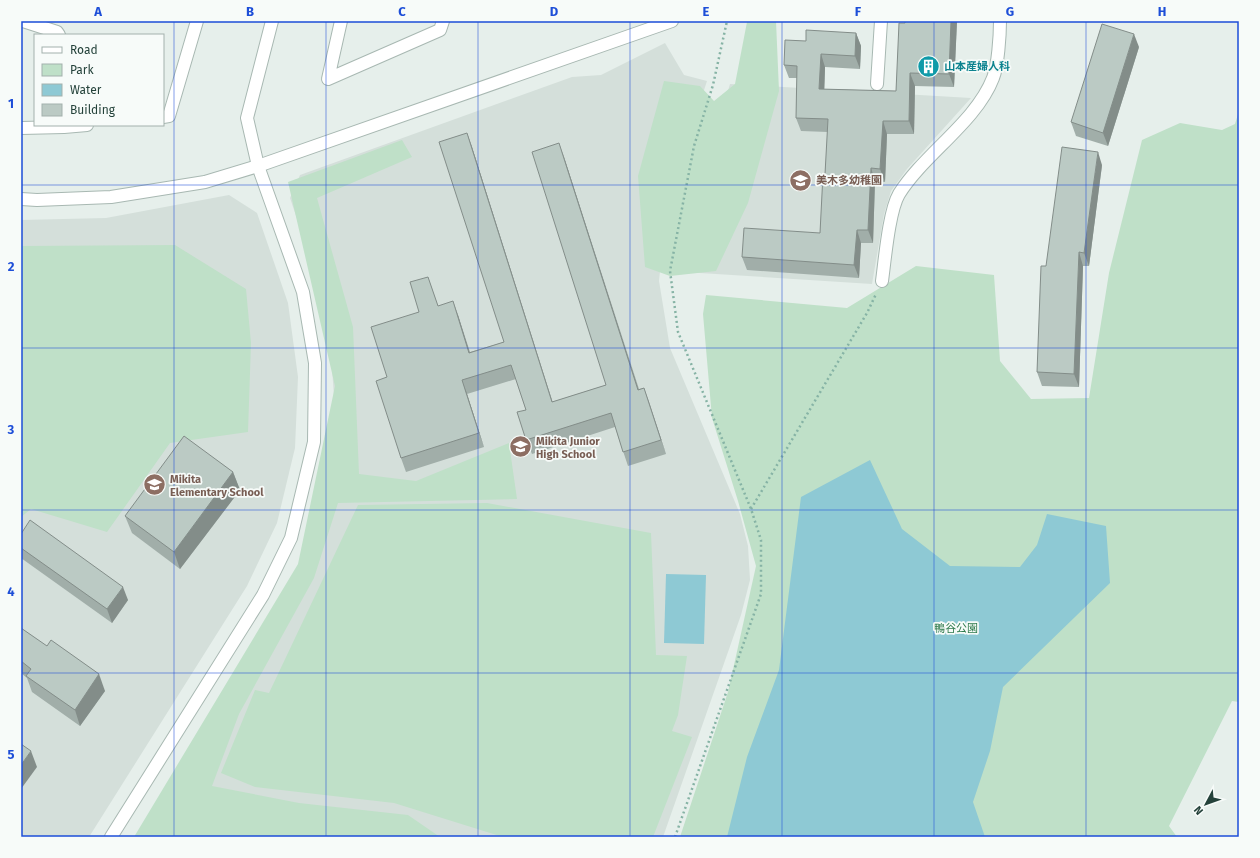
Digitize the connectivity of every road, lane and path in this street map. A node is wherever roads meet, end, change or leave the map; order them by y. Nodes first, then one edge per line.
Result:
1 (23, 21) edge
2 (197, 21) edge
3 (272, 21) edge
4 (341, 21) edge
5 (443, 21) edge
6 (672, 21) edge
7 (727, 21) edge
8 (881, 21) edge
9 (1000, 21) edge
10 (58, 34) edge
11 (878, 84) dead end
12 (164, 117) edge
13 (64, 126) edge
14 (21, 128) edge
15 (258, 166) junction
16 (21, 199) edge
17 (882, 280) joint
18 (751, 509) junction
19 (111, 837) edge
20 (676, 837) edge

1 - 10 street
2 - 12 street
3 - 15 street
4 - 5 street
6 - 15 street
7 - 18 path
8 - 11 street
9 - 17 street
13 - 14 street
15 - 16 street
15 - 19 street
17 - 18 path
18 - 20 path

